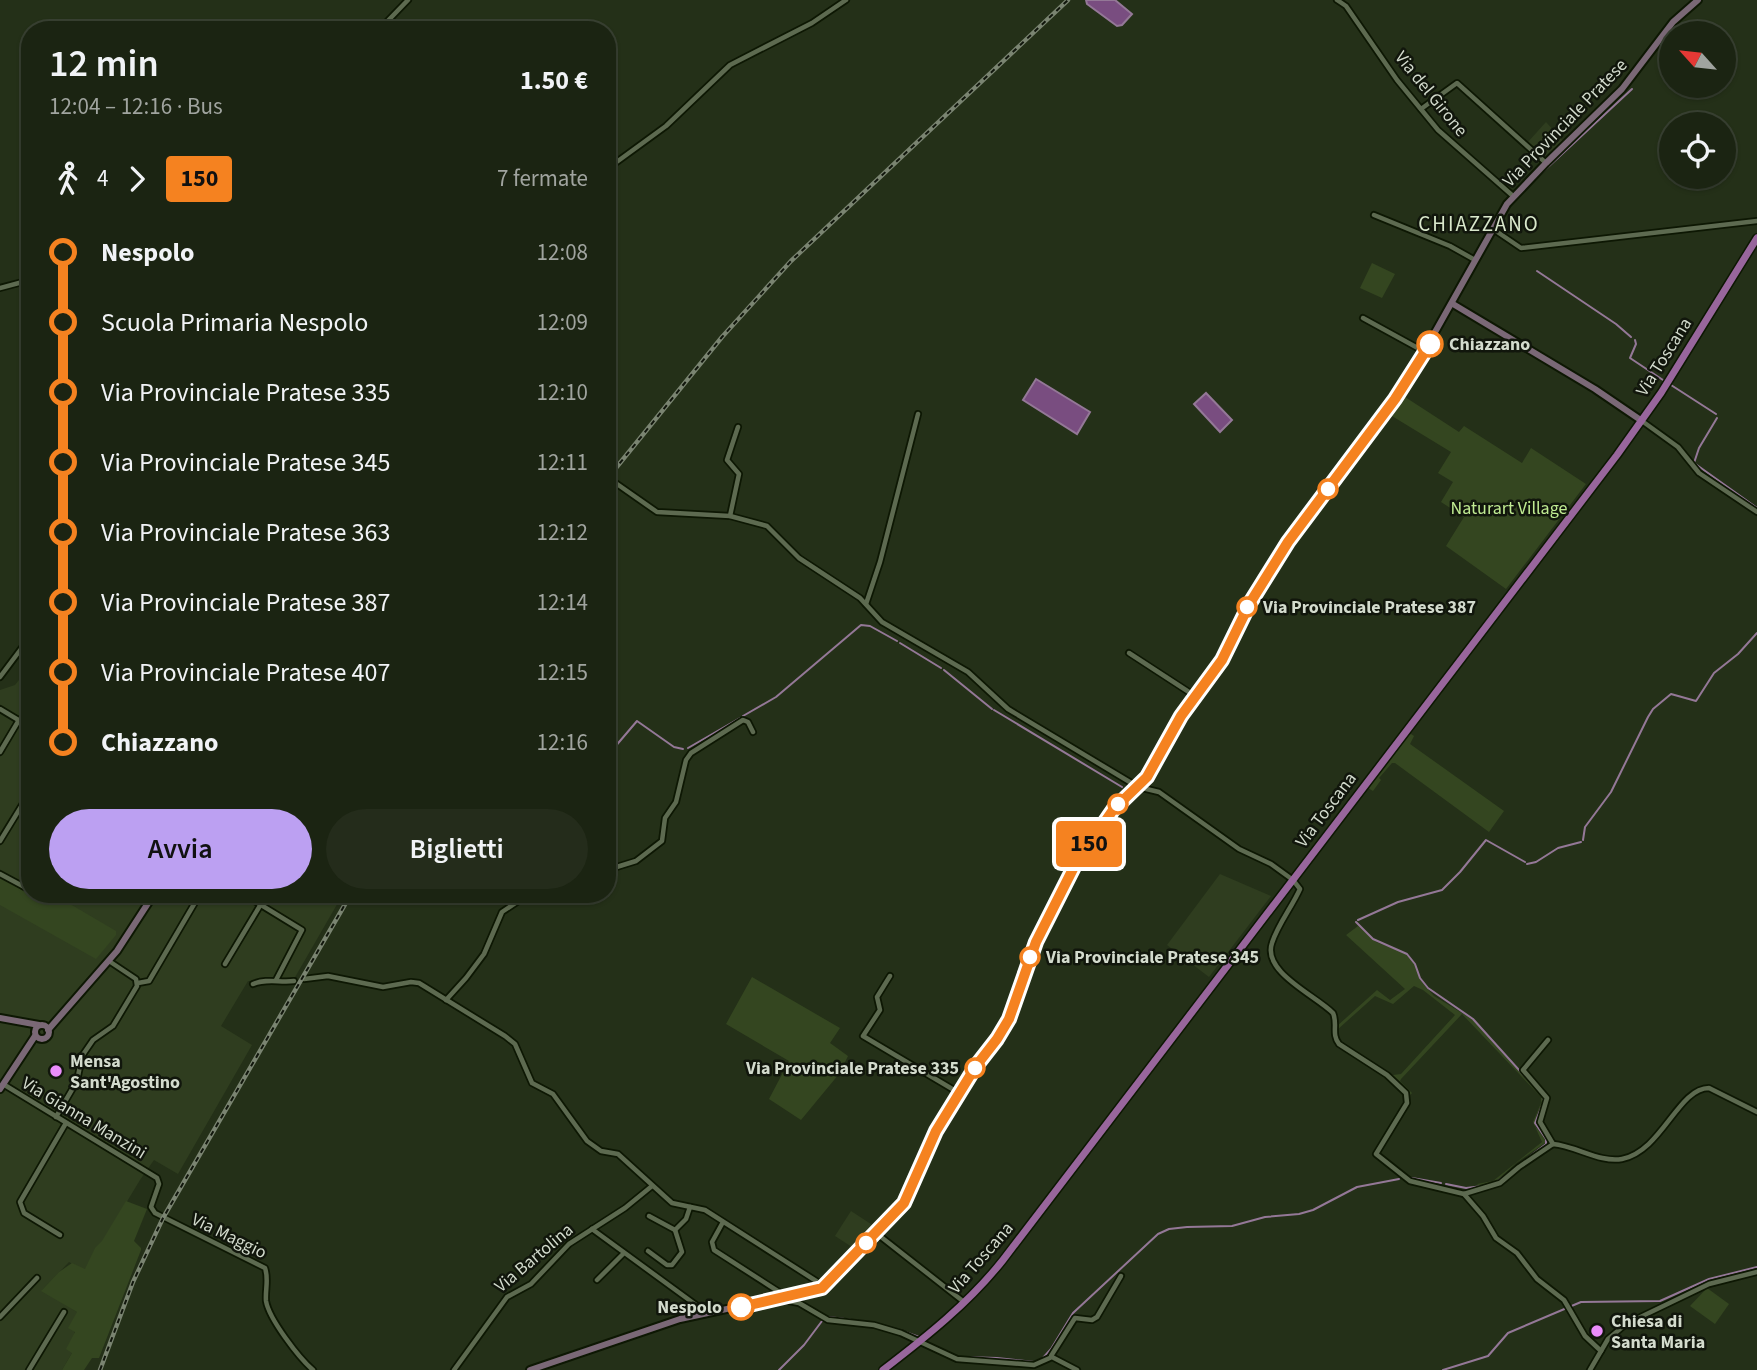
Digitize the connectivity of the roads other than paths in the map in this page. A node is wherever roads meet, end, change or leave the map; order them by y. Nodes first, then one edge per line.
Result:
1 (408, 0) edge
2 (846, 0) edge
3 (1337, 0) edge
4 (1698, 0) edge
5 (388, 21) edge
6 (1421, 110) junction
7 (616, 162) edge
8 (1546, 163) junction
9 (1513, 196) junction
10 (1374, 215) dead end
11 (1757, 221) edge
12 (1493, 229) junction
13 (1757, 238) edge
14 (1475, 260) junction
15 (21, 282) edge
16 (0, 288) edge
17 (1453, 304) junction
18 (1363, 318) dead end
19 (1426, 352) junction
20 (918, 414) dead end
21 (1642, 421) junction
22 (738, 426) dead end
23 (616, 483) edge
24 (1757, 512) edge
25 (730, 516) junction
26 (866, 604) junction
27 (21, 649) edge
28 (1129, 653) dead end
29 (0, 677) edge
30 (1195, 696) junction
31 (0, 709) edge
32 (19, 720) joint
33 (753, 732) dead end
34 (0, 752) edge
35 (1138, 787) junction
36 (21, 807) edge
37 (0, 841) edge
38 (616, 867) edge
39 (0, 874) edge
40 (1293, 880) junction
41 (21, 885) edge
42 (148, 903) edge
43 (195, 903) edge
44 (257, 903) edge
45 (516, 903) edge
46 (260, 905) junction
47 (109, 961) junction
48 (225, 964) dead end
49 (890, 976) dead end
50 (304, 979) dead end
51 (276, 980) junction
52 (294, 981) dead end
53 (138, 983) junction
54 (253, 984) dead end
55 (446, 1000) junction
56 (0, 1018) edge
57 (25, 1024) junction
58 (43, 1027) junction
59 (37, 1036) junction
60 (1548, 1040) dead end
61 (2, 1087) edge
62 (959, 1093) junction
63 (1757, 1112) edge
64 (56, 1117) junction
65 (66, 1124) junction
66 (1553, 1144) junction
67 (151, 1174) joint
68 (652, 1186) junction
69 (1464, 1194) junction
70 (690, 1207) junction
71 (649, 1216) dead end
72 (723, 1222) junction
73 (592, 1229) junction
74 (675, 1230) junction
75 (876, 1233) junction
76 (60, 1235) dead end
77 (648, 1251) dead end
78 (624, 1253) junction
79 (1757, 1272) edge
80 (1121, 1276) dead end
81 (37, 1278) dead end
82 (597, 1280) dead end
83 (825, 1287) junction
84 (954, 1294) junction
85 (787, 1297) junction
86 (779, 1299) junction
87 (965, 1302) junction
88 (64, 1312) dead end
89 (708, 1313) junction
90 (954, 1313) junction
91 (0, 1317) edge
92 (920, 1342) junction
93 (1601, 1351) junction
94 (1050, 1357) junction
95 (29, 1370) edge
96 (313, 1370) edge
97 (454, 1370) edge
98 (530, 1370) edge
99 (883, 1370) edge
100 (1077, 1370) edge
101 (1590, 1370) edge

1 - 5 street
2 - 7 street
3 - 6 street, Via del Girone
4 - 8 street, Via Provinciale Pratese
6 - 8 street
6 - 9 street, Via del Girone
8 - 9 street, Via Provinciale Pratese
9 - 12 street, Via Provinciale Pratese
10 - 14 street
11 - 12 street
12 - 14 street, Via Provinciale Pratese
13 - 21 main road, Via Toscana
14 - 17 street, Via Provinciale Pratese
15 - 16 street
17 - 19 street, Via Provinciale Pratese
17 - 21 street
18 - 19 street
19 - 30 street, Via Provinciale Pratese
20 - 26 street
21 - 24 street
21 - 40 main road, Via Toscana
22 - 25 street
23 - 25 street
25 - 26 street
26 - 35 street
27 - 29 street
28 - 30 street
30 - 35 street, Via Provinciale Pratese
31 - 32 street
32 - 34 street
33 - 38 street
35 - 40 street
35 - 62 street, Via Provinciale Pratese
36 - 37 street
39 - 41 street
40 - 69 street
40 - 87 main road, Via Toscana
42 - 47 street
43 - 53 street
44 - 46 street
45 - 55 street
46 - 48 street
46 - 51 street
47 - 53 street
47 - 58 street
49 - 62 street
50 - 55 street
51 - 52 street
51 - 54 street
53 - 64 street
55 - 68 street
56 - 57 street
57 - 58 street
57 - 59 street
58 - 59 street
58 - 59 street
59 - 61 street
60 - 66 street
61 - 64 street, Via Gianna Manzini
62 - 75 street, Via Provinciale Pratese
63 - 66 street
64 - 65 street, Via Gianna Manzini
65 - 67 street, Via Gianna Manzini
65 - 76 street
66 - 69 street
67 - 96 street, Via Maggio
68 - 70 street
68 - 73 street, Via Bartolina
69 - 93 street
70 - 72 street
70 - 74 street
71 - 74 street
72 - 83 street
72 - 85 street
73 - 78 street
73 - 97 street, Via Bartolina
74 - 77 street
75 - 83 street, Via Provinciale Pratese
75 - 84 street
78 - 82 street
78 - 89 street
79 - 93 street
80 - 94 street
81 - 91 street
83 - 85 street
84 - 87 street
84 - 90 street
85 - 86 street
86 - 89 street
86 - 92 street
87 - 90 main road, Via Toscana
88 - 95 street
89 - 98 street
90 - 92 main road, Via Toscana
92 - 94 street
92 - 99 main road, Via Toscana
93 - 101 street
94 - 100 street

